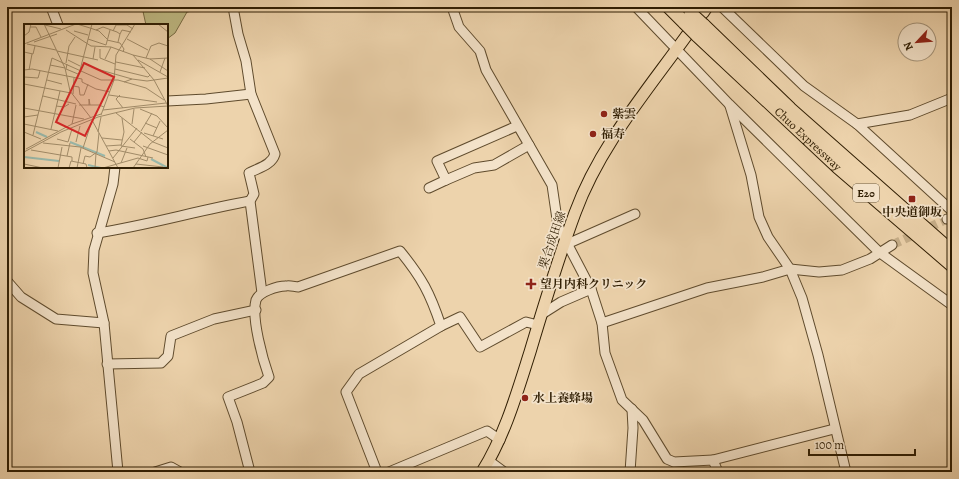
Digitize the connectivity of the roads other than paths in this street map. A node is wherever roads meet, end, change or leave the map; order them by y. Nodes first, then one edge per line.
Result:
1 (51, 7) edge
2 (233, 7) edge
3 (452, 7) edge
4 (636, 7) edge
5 (669, 7) edge
6 (722, 7) edge
7 (695, 20) edge
8 (58, 24) edge
9 (677, 48) junction
10 (251, 94) junction
11 (952, 98) edge
12 (168, 101) edge
13 (729, 104) junction
14 (857, 124) junction
15 (517, 126) junction
16 (529, 146) junction
17 (115, 168) edge
18 (446, 180) junction
19 (429, 188) dead end
20 (250, 201) junction
21 (952, 211) edge
22 (635, 214) dead end
23 (97, 233) junction
24 (566, 242) junction
25 (892, 245) tunnel mouth
26 (879, 252) junction
27 (952, 252) edge
28 (952, 265) edge
29 (790, 269) junction
30 (7, 281) edge
31 (591, 289) junction
32 (262, 293) junction
33 (952, 305) edge
34 (256, 310) junction
35 (542, 314) junction
36 (104, 323) junction
37 (602, 324) junction
38 (538, 325) junction
39 (441, 326) junction
40 (107, 364) junction
41 (632, 409) junction
42 (834, 429) junction
43 (500, 440) junction
44 (713, 460) junction
45 (489, 462) junction
46 (118, 472) edge
47 (155, 472) edge
48 (180, 472) edge
49 (250, 472) edge
50 (377, 472) edge
51 (389, 472) edge
52 (482, 472) edge
53 (504, 472) edge
54 (630, 472) edge
55 (718, 472) edge
56 (846, 472) edge

1 - 8 street
2 - 10 street
3 - 15 street
4 - 9 street
5 - 7 highway, Chuo Expressway / E20
6 - 14 street
7 - 9 main road, 栗合成田線
7 - 27 highway, Chuo Expressway / E20
7 - 28 highway, Chuo Expressway / E20
9 - 13 street
9 - 24 main road, 栗合成田線
10 - 12 street
10 - 20 street
11 - 14 street
13 - 26 street
13 - 29 street
14 - 21 street
15 - 16 street
15 - 18 street
16 - 18 street
16 - 24 street
17 - 23 street
18 - 19 street
20 - 23 street
20 - 32 street
22 - 24 street
23 - 36 street
24 - 31 street
24 - 35 main road, 栗合成田線
25 - 26 street
26 - 29 street
26 - 33 street
29 - 37 street
29 - 42 street
30 - 36 street
31 - 35 street
31 - 37 street
32 - 34 street
32 - 39 street
34 - 40 street
34 - 49 street
35 - 38 main road, 栗合成田線
36 - 40 street
37 - 41 street
38 - 39 street
38 - 43 main road, 栗合成田線
39 - 50 street
40 - 46 street
41 - 44 street
41 - 54 street
42 - 44 street
42 - 56 street
43 - 45 main road, 栗合成田線
43 - 51 street
44 - 55 street
45 - 52 main road, 栗合成田線
45 - 53 street
47 - 48 street

